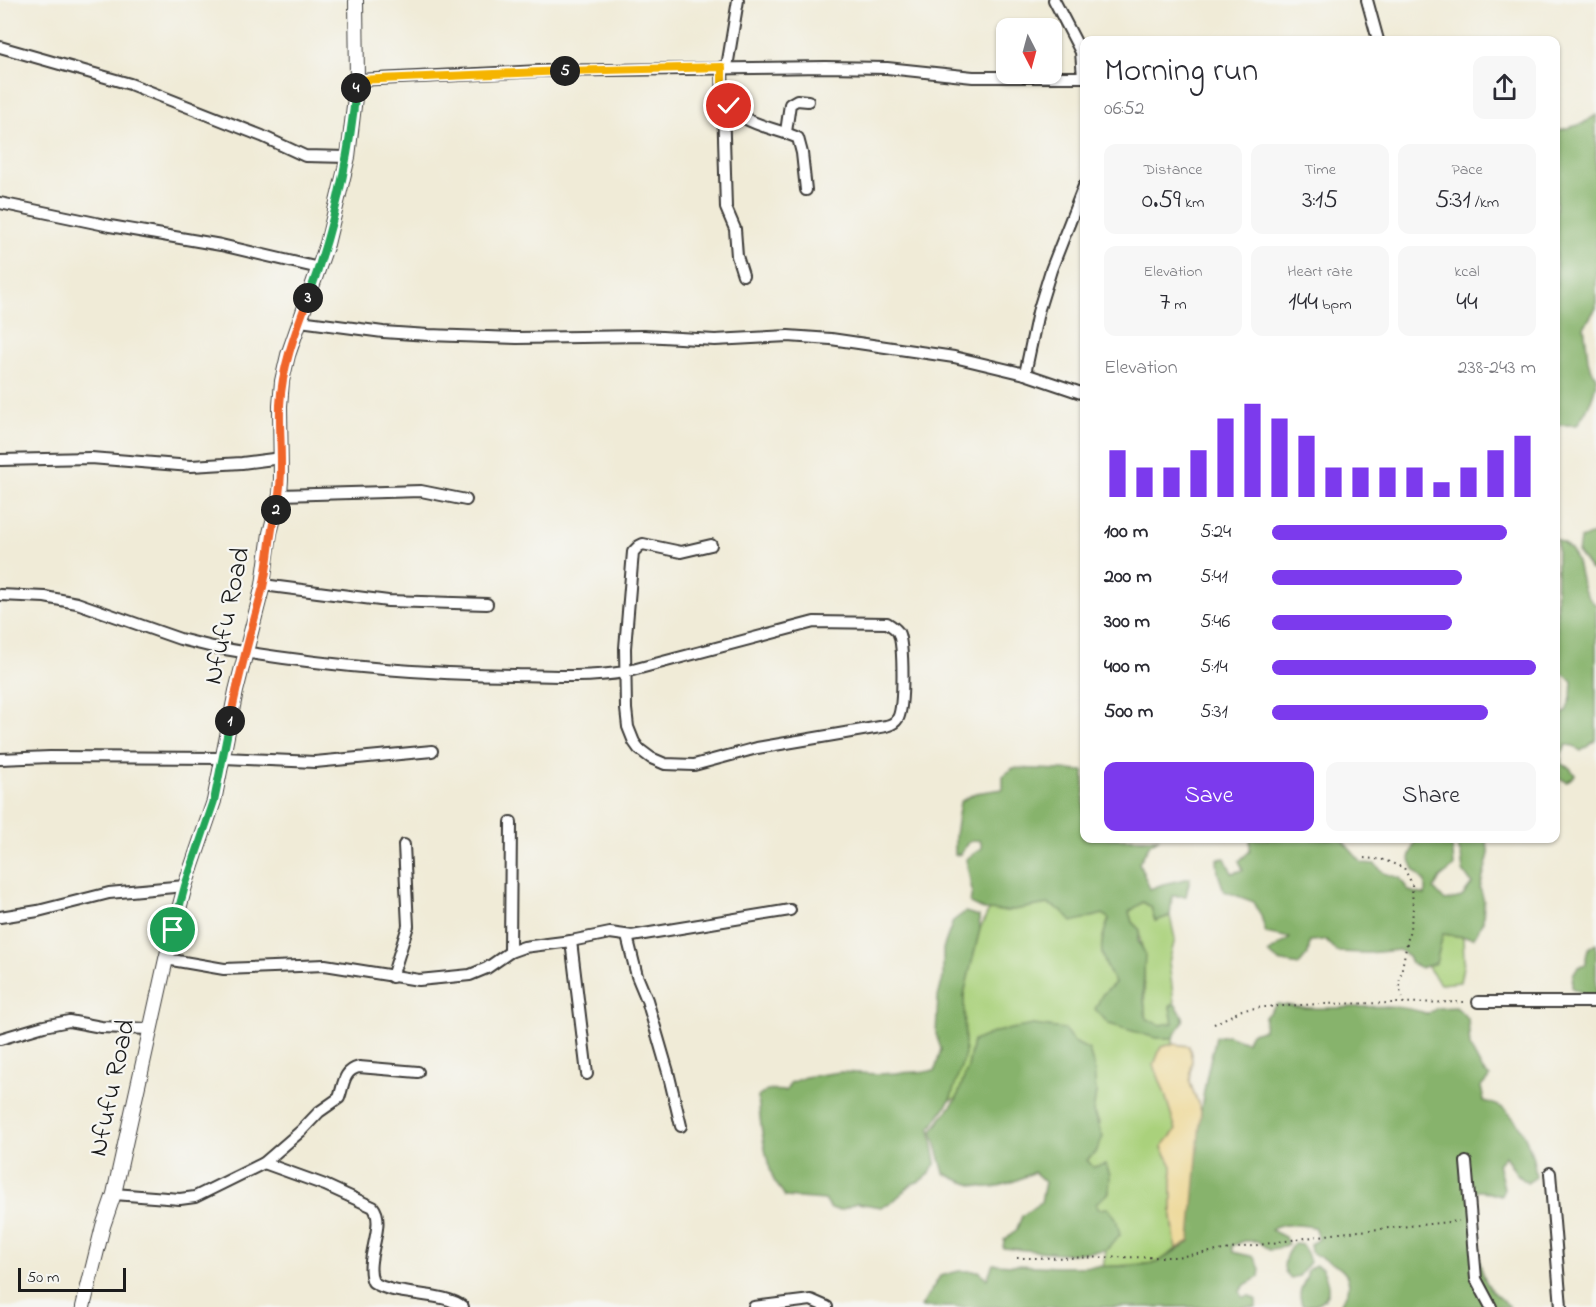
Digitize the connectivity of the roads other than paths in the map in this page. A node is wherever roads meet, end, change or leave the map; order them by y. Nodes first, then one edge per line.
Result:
1 (356, 0) edge
2 (738, 0) edge
3 (1054, 0) edge
4 (1367, 0) edge
5 (1377, 36) edge
6 (0, 47) edge
7 (1080, 50) edge
8 (724, 67) junction
9 (1080, 77) edge
10 (357, 80) junction
11 (722, 82) junction
12 (808, 101) dead end
13 (786, 132) junction
14 (348, 157) junction
15 (806, 190) dead end
16 (1080, 196) edge
17 (0, 203) edge
18 (319, 268) junction
19 (743, 275) dead end
20 (300, 321) junction
21 (1025, 374) junction
22 (1080, 393) edge
23 (282, 458) junction
24 (0, 460) edge
25 (280, 495) junction
26 (466, 500) dead end
27 (711, 545) dead end
28 (263, 585) junction
29 (0, 595) edge
30 (487, 604) dead end
31 (245, 653) junction
32 (625, 672) junction
33 (432, 751) dead end
34 (224, 758) junction
35 (0, 759) edge
36 (511, 822) dead end
37 (405, 845) dead end
38 (185, 886) junction
39 (790, 910) dead end
40 (0, 917) edge
41 (627, 936) junction
42 (571, 941) junction
43 (510, 952) junction
44 (165, 959) junction
45 (392, 977) junction
46 (1478, 1002) road end
47 (1596, 1002) edge
48 (149, 1029) junction
49 (0, 1039) edge
50 (417, 1072) dead end
51 (587, 1074) dead end
52 (681, 1126) dead end
53 (1467, 1162) dead end
54 (264, 1163) junction
55 (1550, 1173) dead end
56 (114, 1194) junction
57 (83, 1307) edge
58 (463, 1307) edge
59 (754, 1307) edge
60 (827, 1307) edge
61 (1491, 1307) edge
62 (1561, 1307) edge

1 - 10 street, Nfufu Road
2 - 8 street
3 - 7 street
4 - 5 street
6 - 14 street
8 - 9 street
8 - 10 street
8 - 11 street
10 - 14 street, Nfufu Road
11 - 13 street
11 - 19 street
12 - 13 street
13 - 15 street
14 - 18 street, Nfufu Road
16 - 21 street
17 - 18 street
18 - 20 street, Nfufu Road
20 - 21 street
20 - 23 street, Nfufu Road
21 - 22 street
23 - 24 street
23 - 25 street, Nfufu Road
25 - 26 street
25 - 28 street, Nfufu Road
27 - 32 street
28 - 30 street
28 - 31 street, Nfufu Road
29 - 31 street
31 - 32 street
31 - 34 street, Nfufu Road
32 - 32 street
33 - 34 street
34 - 35 street
34 - 38 street, Nfufu Road
36 - 43 street
37 - 45 street
38 - 40 street
38 - 44 street, Nfufu Road
39 - 41 street
41 - 42 street
41 - 52 street
42 - 43 street
42 - 51 street
43 - 45 street
44 - 45 street
44 - 48 street, Nfufu Road
46 - 47 street
48 - 49 street
48 - 56 street, Nfufu Road
50 - 54 street
53 - 61 street
54 - 56 street
54 - 58 street
55 - 62 street
56 - 57 street, Nfufu Road
59 - 60 street

